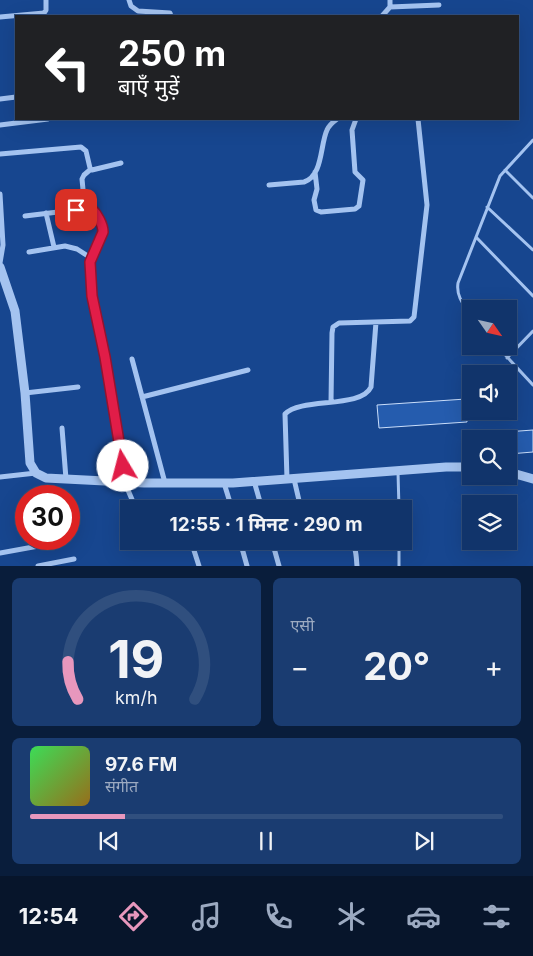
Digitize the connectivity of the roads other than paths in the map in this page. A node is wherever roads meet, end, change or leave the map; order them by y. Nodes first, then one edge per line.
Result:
1 (46, 0) edge
2 (129, 0) edge
3 (390, 0) edge
4 (439, 5) dead end
5 (390, 7) junction
6 (44, 14) junction
7 (29, 15) edge
8 (47, 15) edge
9 (171, 15) edge
10 (382, 15) edge
11 (15, 16) edge
12 (0, 17) edge
13 (15, 97) edge
14 (0, 99) edge
15 (40, 120) edge
16 (337, 120) edge
17 (356, 120) edge
18 (418, 120) edge
19 (0, 125) edge
20 (533, 140) edge
21 (0, 154) edge
22 (121, 162) dead end
23 (91, 169) junction
24 (505, 170) junction
25 (314, 172) junction
26 (270, 185) dead end
27 (0, 194) edge
28 (533, 198) edge
29 (487, 207) junction
30 (91, 208) junction
31 (46, 214) junction
32 (25, 216) dead end
33 (476, 237) junction
34 (54, 247) junction
35 (533, 250) edge
36 (29, 252) dead end
37 (91, 258) junction
38 (0, 263) edge
39 (0, 268) edge
40 (533, 296) edge
41 (462, 302) edge
42 (376, 322) junction
43 (533, 331) edge
44 (504, 355) edge
45 (507, 358) junction
46 (132, 359) dead end
47 (248, 370) dead end
48 (533, 385) edge
49 (78, 387) dead end
50 (25, 393) junction
51 (142, 397) junction
52 (331, 402) junction
53 (62, 428) dead end
54 (462, 467) edge
55 (398, 472) junction
56 (36, 473) junction
57 (517, 474) edge
58 (0, 477) edge
59 (66, 479) junction
60 (290, 479) junction
61 (533, 479) edge
62 (254, 481) junction
63 (125, 483) junction
64 (165, 483) junction
65 (224, 483) junction
66 (132, 500) edge
67 (229, 500) edge
68 (259, 500) edge
69 (298, 500) edge
70 (399, 500) edge
71 (16, 550) edge
72 (194, 550) edge
73 (243, 550) edge
74 (275, 550) edge
75 (354, 550) edge
76 (399, 550) edge
77 (0, 553) edge
78 (74, 559) dead end
79 (38, 566) edge
80 (199, 566) edge
81 (247, 566) edge
82 (279, 566) edge
83 (357, 566) edge
84 (400, 566) edge

1 - 6 street
2 - 9 street
3 - 5 street
4 - 5 street
5 - 10 street
6 - 7 street
6 - 8 street
11 - 12 street
13 - 14 street
15 - 19 street
16 - 25 street
17 - 25 street
18 - 42 street
20 - 24 lane
21 - 23 street
22 - 23 street
23 - 30 street
24 - 28 lane
24 - 29 lane
25 - 26 street
27 - 38 street
29 - 33 lane
29 - 35 lane
30 - 31 street
30 - 37 street
31 - 32 street
31 - 34 street
33 - 40 lane
33 - 41 lane
34 - 36 street
34 - 37 street
37 - 63 street
39 - 50 street
42 - 52 street
42 - 52 street
43 - 45 lane
44 - 45 lane
45 - 48 lane
46 - 51 street
47 - 51 street
49 - 50 street
50 - 56 street
51 - 64 street
52 - 60 street
53 - 59 street
54 - 55 street
55 - 60 street
55 - 70 lane
56 - 58 street
56 - 59 street
57 - 61 street
59 - 63 street
60 - 62 street
60 - 69 street
62 - 65 street
62 - 68 street
63 - 64 street
63 - 66 street
64 - 65 street
65 - 67 street
71 - 77 street
72 - 80 street
73 - 81 street
74 - 82 street
75 - 83 street
76 - 84 lane
78 - 79 street

